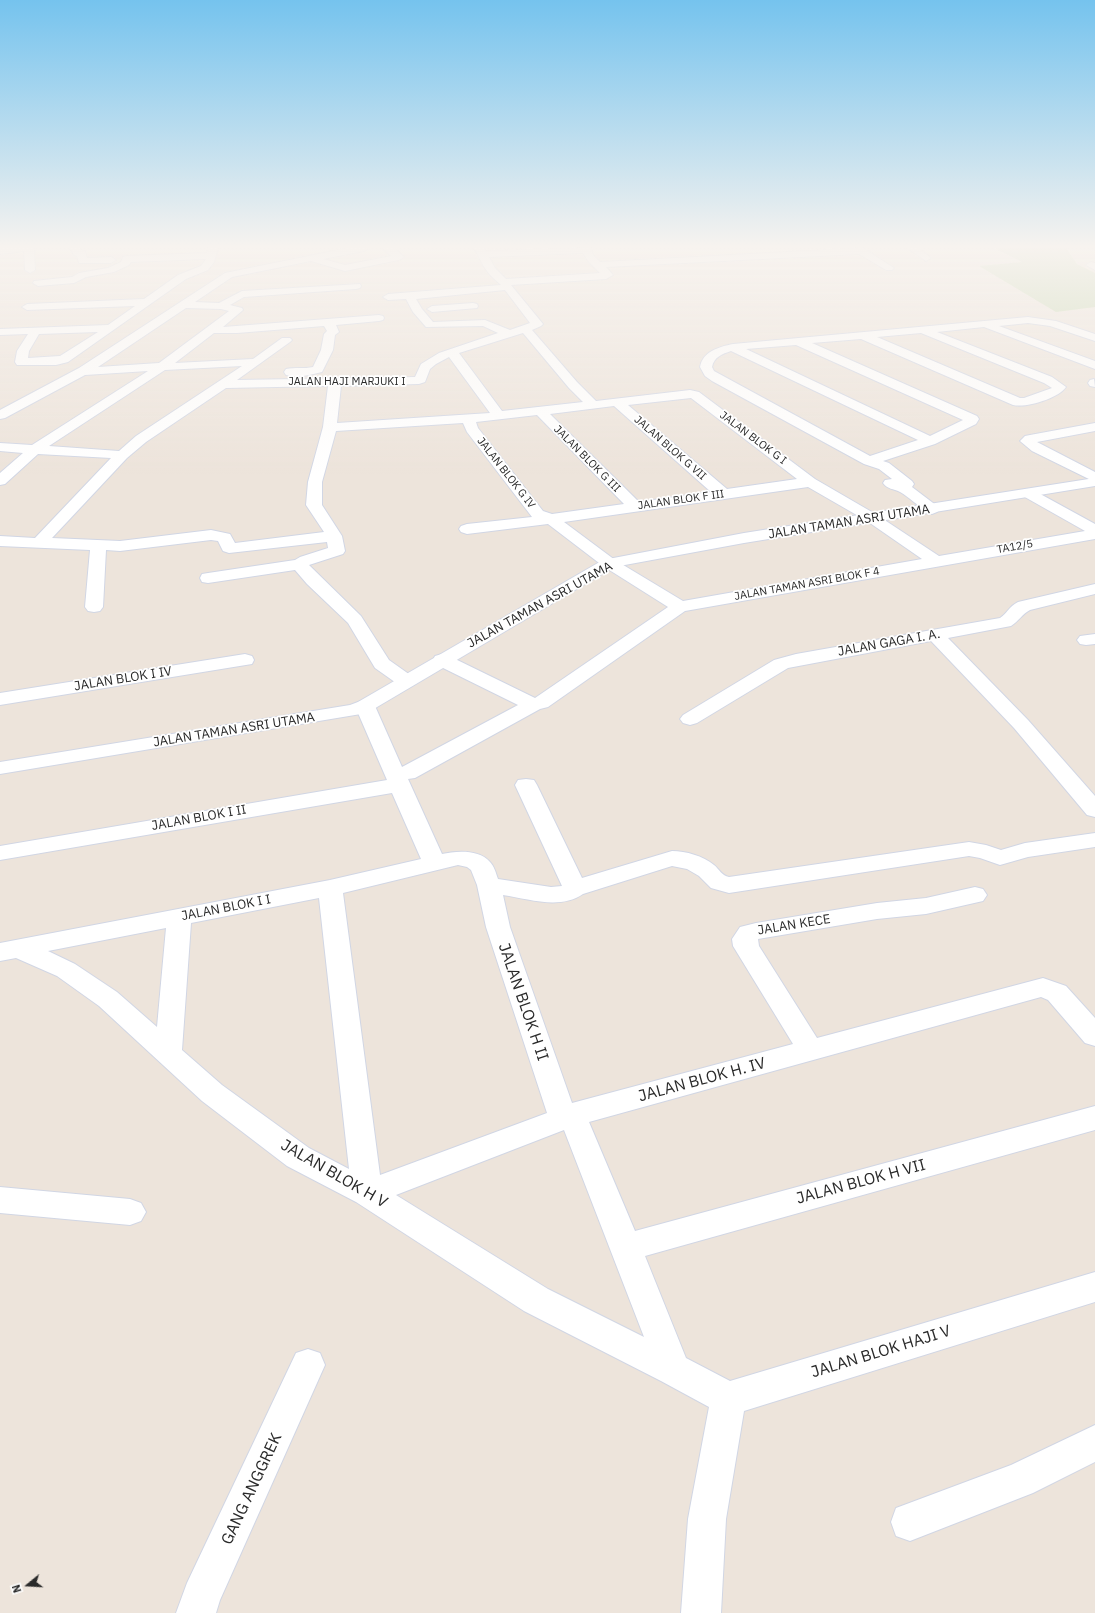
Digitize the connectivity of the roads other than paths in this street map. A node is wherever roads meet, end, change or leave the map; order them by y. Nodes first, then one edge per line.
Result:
1 (118, 323) edge
2 (156, 323) edge
3 (221, 323) edge
4 (313, 323) edge
5 (327, 323) edge
6 (429, 323) edge
7 (477, 323) edge
8 (486, 323) edge
9 (536, 323) edge
10 (980, 323) edge
11 (983, 323) edge
12 (1051, 323) edge
13 (109, 328) junction
14 (525, 329) junction
15 (921, 329) junction
16 (36, 330) junction
17 (212, 330) junction
18 (0, 332) edge
19 (509, 334) junction
20 (861, 335) junction
21 (1095, 338) edge
22 (286, 340) dead end
23 (799, 341) junction
24 (733, 347) junction
25 (454, 355) dead end
26 (256, 362) junction
27 (1095, 365) edge
28 (162, 368) junction
29 (83, 371) junction
30 (241, 372) junction
31 (335, 382) junction
32 (224, 384) junction
33 (617, 402) junction
34 (593, 405) junction
35 (539, 410) junction
36 (0, 415) edge
37 (498, 415) junction
38 (468, 419) junction
39 (1095, 426) edge
40 (330, 427) junction
41 (930, 441) junction
42 (0, 447) edge
43 (34, 450) junction
44 (122, 455) junction
45 (869, 461) junction
46 (1095, 478) edge
47 (0, 481) edge
48 (810, 482) junction
49 (1095, 482) edge
50 (1028, 493) junction
51 (723, 494) junction
52 (635, 507) junction
53 (932, 509) junction
54 (878, 517) junction
55 (551, 519) junction
56 (467, 529) dead end
57 (1095, 530) edge
58 (1095, 534) edge
59 (334, 536) junction
60 (0, 541) edge
61 (39, 543) junction
62 (98, 546) junction
63 (604, 560) junction
64 (935, 561) junction
65 (301, 564) junction
66 (208, 578) dead end
67 (1095, 589) edge
68 (94, 607) dead end
69 (680, 607) junction
70 (935, 635) junction
71 (246, 660) dead end
72 (442, 660) junction
73 (406, 680) junction
74 (0, 699) edge
75 (537, 704) junction
76 (365, 706) junction
77 (690, 719) dead end
78 (0, 768) edge
79 (397, 780) junction
80 (526, 786) dead end
81 (1095, 810) edge
82 (1095, 840) edge
83 (0, 853) edge
84 (434, 863) junction
85 (489, 885) junction
86 (330, 888) junction
87 (575, 888) junction
88 (975, 895) dead end
89 (179, 918) junction
90 (9, 950) edge
91 (1095, 1036) edge
92 (811, 1051) junction
93 (168, 1054) junction
94 (567, 1117) junction
95 (1095, 1118) edge
96 (367, 1193) junction
97 (0, 1200) edge
98 (130, 1212) dead end
99 (626, 1246) junction
100 (1095, 1286) edge
101 (308, 1365) dead end
102 (672, 1369) junction
103 (727, 1403) junction
104 (1095, 1443) edge
105 (910, 1522) dead end
106 (196, 1613) edge
107 (701, 1613) edge

1 - 13 street
2 - 29 street
3 - 17 street
4 - 17 street
5 - 30 street
6 - 7 street
8 - 19 street
9 - 14 street
10 - 15 street
11 - 27 street
12 - 21 street
13 - 16 street
13 - 16 street
14 - 19 street, JALAN HAJI MARJUKI I
14 - 34 street
15 - 20 street
15 - 20 street
16 - 18 street
17 - 28 street
19 - 31 street, JALAN HAJI MARJUKI I
20 - 23 street
22 - 26 street
23 - 24 street
23 - 41 street
24 - 41 street
24 - 45 street
25 - 37 street
26 - 28 street
26 - 30 street
28 - 29 street
28 - 43 street
29 - 36 street
30 - 32 street
31 - 32 street, JALAN HAJI MARJUKI I
31 - 40 street
32 - 44 street
33 - 34 street
33 - 48 street, JALAN BLOK G I
33 - 51 street, JALAN BLOK G VII
34 - 35 street
35 - 37 street
35 - 52 street, JALAN BLOK G III
37 - 38 street
38 - 40 street
38 - 55 street, JALAN BLOK G IV
39 - 46 street
40 - 59 street
41 - 45 street
42 - 43 street
43 - 44 street
43 - 47 street
44 - 61 street
45 - 53 street
48 - 51 street, JALAN BLOK F III
48 - 54 street, JALAN BLOK G I
49 - 50 street, JALAN TAMAN ASRI UTAMA
50 - 53 street, JALAN TAMAN ASRI UTAMA
50 - 57 street
51 - 52 street, JALAN BLOK F III
52 - 55 street, JALAN BLOK F III
53 - 54 street, JALAN TAMAN ASRI UTAMA
54 - 63 street, JALAN TAMAN ASRI UTAMA
54 - 64 street, JALAN BLOK G I
55 - 56 street, JALAN BLOK F III
55 - 63 street, JALAN BLOK G IV
58 - 64 street, TA12/5
59 - 62 street
59 - 65 street
60 - 61 street
61 - 62 street
62 - 68 street
63 - 69 street, JALAN BLOK G IV
63 - 72 street, JALAN TAMAN ASRI UTAMA
64 - 69 street, JALAN TAMAN ASRI BLOK F 4
65 - 66 street
65 - 73 street
67 - 70 street, JALAN GAGA I. A.
69 - 75 street, JALAN BLOK I II
70 - 77 street, JALAN GAGA I. A.
70 - 81 street
71 - 74 street, JALAN BLOK I IV
72 - 73 street, JALAN TAMAN ASRI UTAMA
72 - 75 street
73 - 76 street, JALAN TAMAN ASRI UTAMA
75 - 79 street, JALAN BLOK I II
76 - 78 street, JALAN TAMAN ASRI UTAMA
76 - 79 street
79 - 83 street, JALAN BLOK I II
79 - 84 street
80 - 87 street
82 - 87 street
84 - 85 street, JALAN BLOK H II
84 - 86 street, JALAN BLOK I I
85 - 87 street
85 - 94 street, JALAN BLOK H II
86 - 89 street, JALAN BLOK I I
86 - 96 street
88 - 92 street, JALAN KECE
89 - 90 street, JALAN BLOK I I
89 - 93 street
90 - 93 street, JALAN BLOK H V
91 - 92 street, JALAN BLOK H. IV
92 - 94 street, JALAN BLOK H. IV
93 - 96 street, JALAN BLOK H V
94 - 96 street, JALAN BLOK H. IV
94 - 99 street, JALAN BLOK H II
95 - 99 street, JALAN BLOK H VII
96 - 102 street, JALAN BLOK H V
97 - 98 street
99 - 102 street, JALAN BLOK H II
100 - 103 street, JALAN BLOK HAJI V
101 - 106 street, GANG ANGGREK
102 - 103 street
103 - 107 street
104 - 105 street

